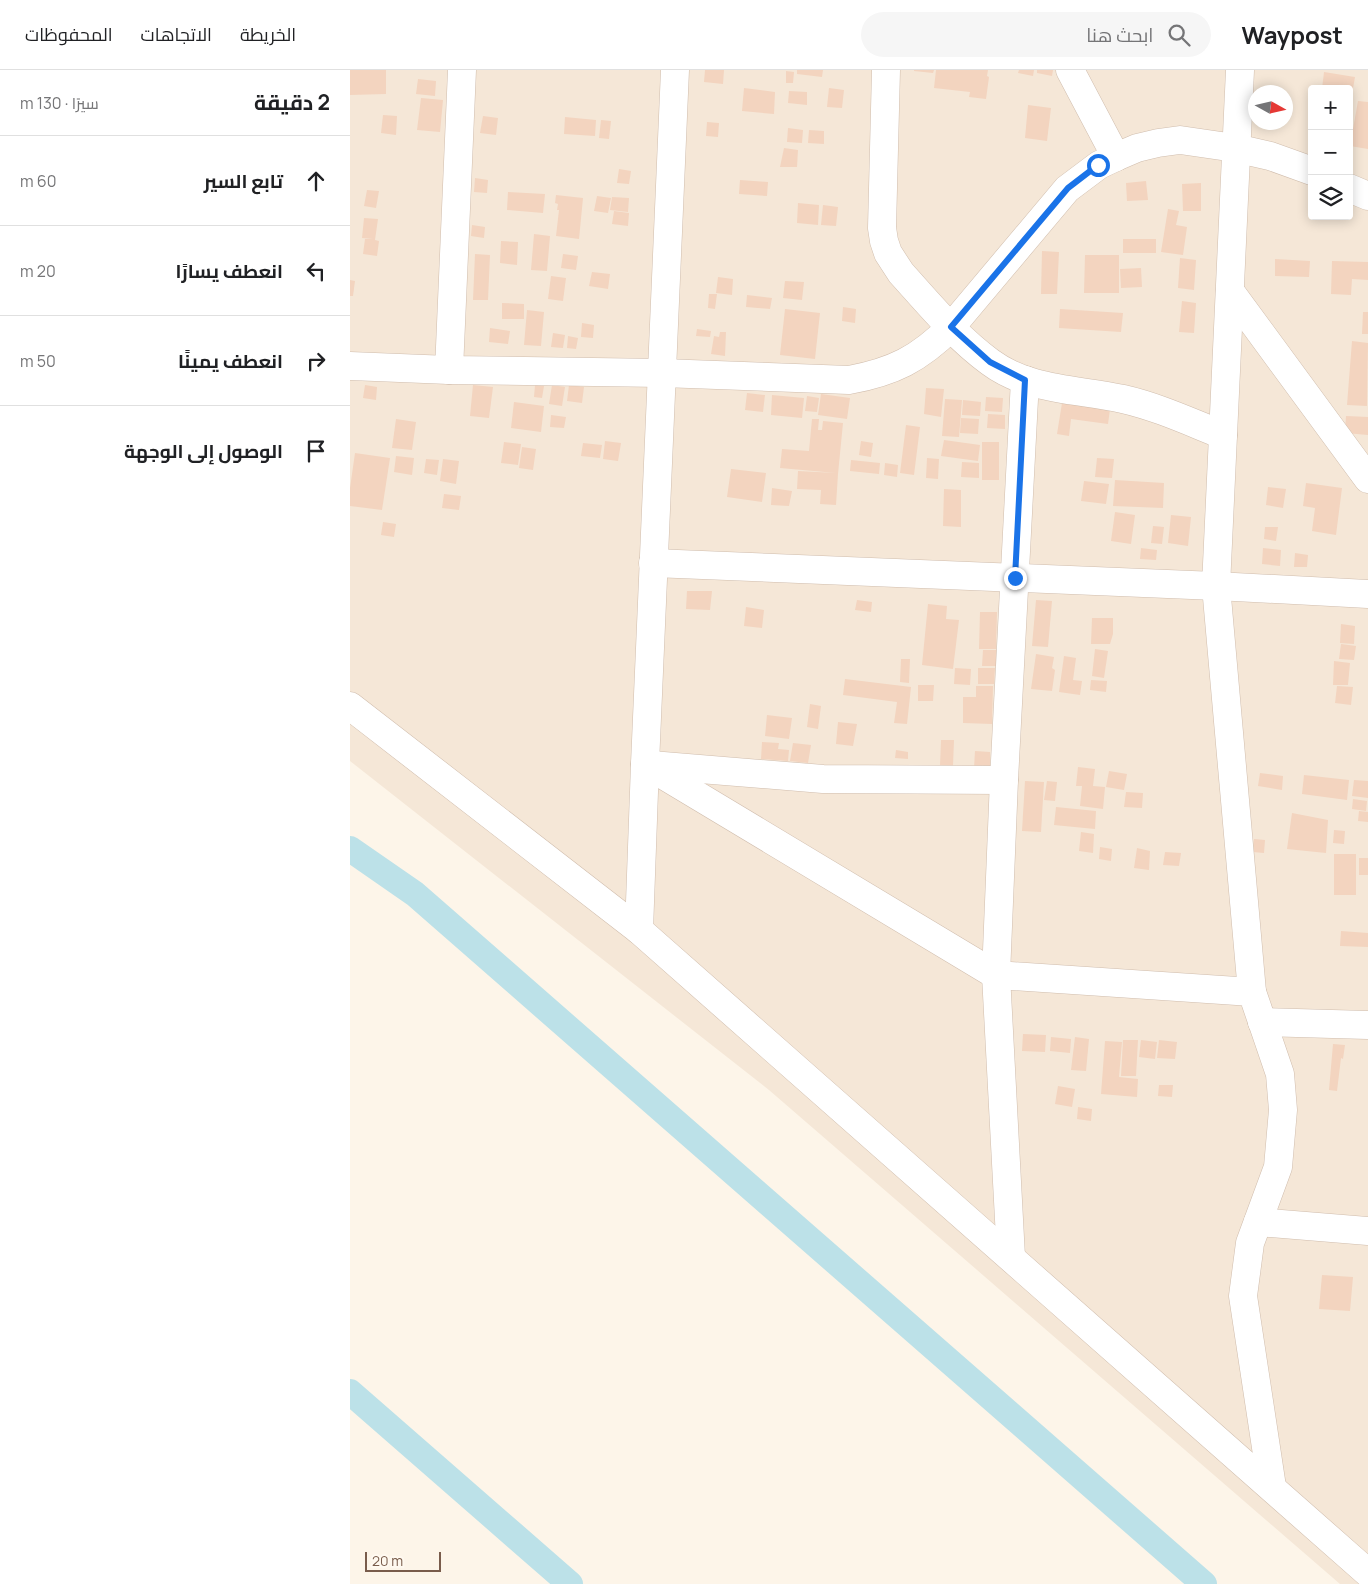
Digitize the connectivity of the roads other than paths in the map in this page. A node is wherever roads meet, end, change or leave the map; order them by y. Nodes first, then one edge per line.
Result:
1 (462, 70) edge
2 (675, 70) edge
3 (886, 70) edge
4 (1070, 70) edge
5 (1240, 70) edge
6 (1235, 148) junction
7 (1116, 156) junction
8 (1308, 170) edge
9 (1353, 190) edge
10 (1368, 196) edge
11 (1230, 290) junction
12 (951, 327) junction
13 (350, 366) edge
14 (448, 370) junction
15 (662, 373) junction
16 (1025, 380) junction
17 (1223, 435) junction
18 (1368, 479) edge
19 (653, 563) junction
20 (1015, 578) junction
21 (1216, 586) junction
22 (1368, 594) edge
23 (350, 706) edge
24 (645, 764) junction
25 (1004, 780) junction
26 (639, 930) junction
27 (996, 975) junction
28 (1252, 992) junction
29 (1262, 1022) junction
30 (1368, 1025) edge
31 (1258, 1222) junction
32 (1368, 1231) edge
33 (1010, 1257) junction
34 (1272, 1488) junction
35 (1368, 1573) edge

1 - 14 street
2 - 15 street
3 - 12 street
4 - 7 street
5 - 6 street
6 - 7 street
6 - 8 street
6 - 11 street
7 - 12 street
9 - 10 street
11 - 17 street
11 - 18 street
12 - 15 street
12 - 16 street
13 - 14 street
14 - 15 street
15 - 19 street
16 - 17 street
16 - 20 street
17 - 21 street
19 - 20 street
19 - 24 street
20 - 21 street
20 - 25 street
21 - 22 street
21 - 28 street
23 - 26 street
24 - 25 street
24 - 26 street
24 - 27 street
25 - 27 street
26 - 33 street
27 - 28 street
27 - 33 street
28 - 29 street
29 - 30 street
29 - 31 street
31 - 32 street
31 - 34 street
33 - 34 street
34 - 35 street

